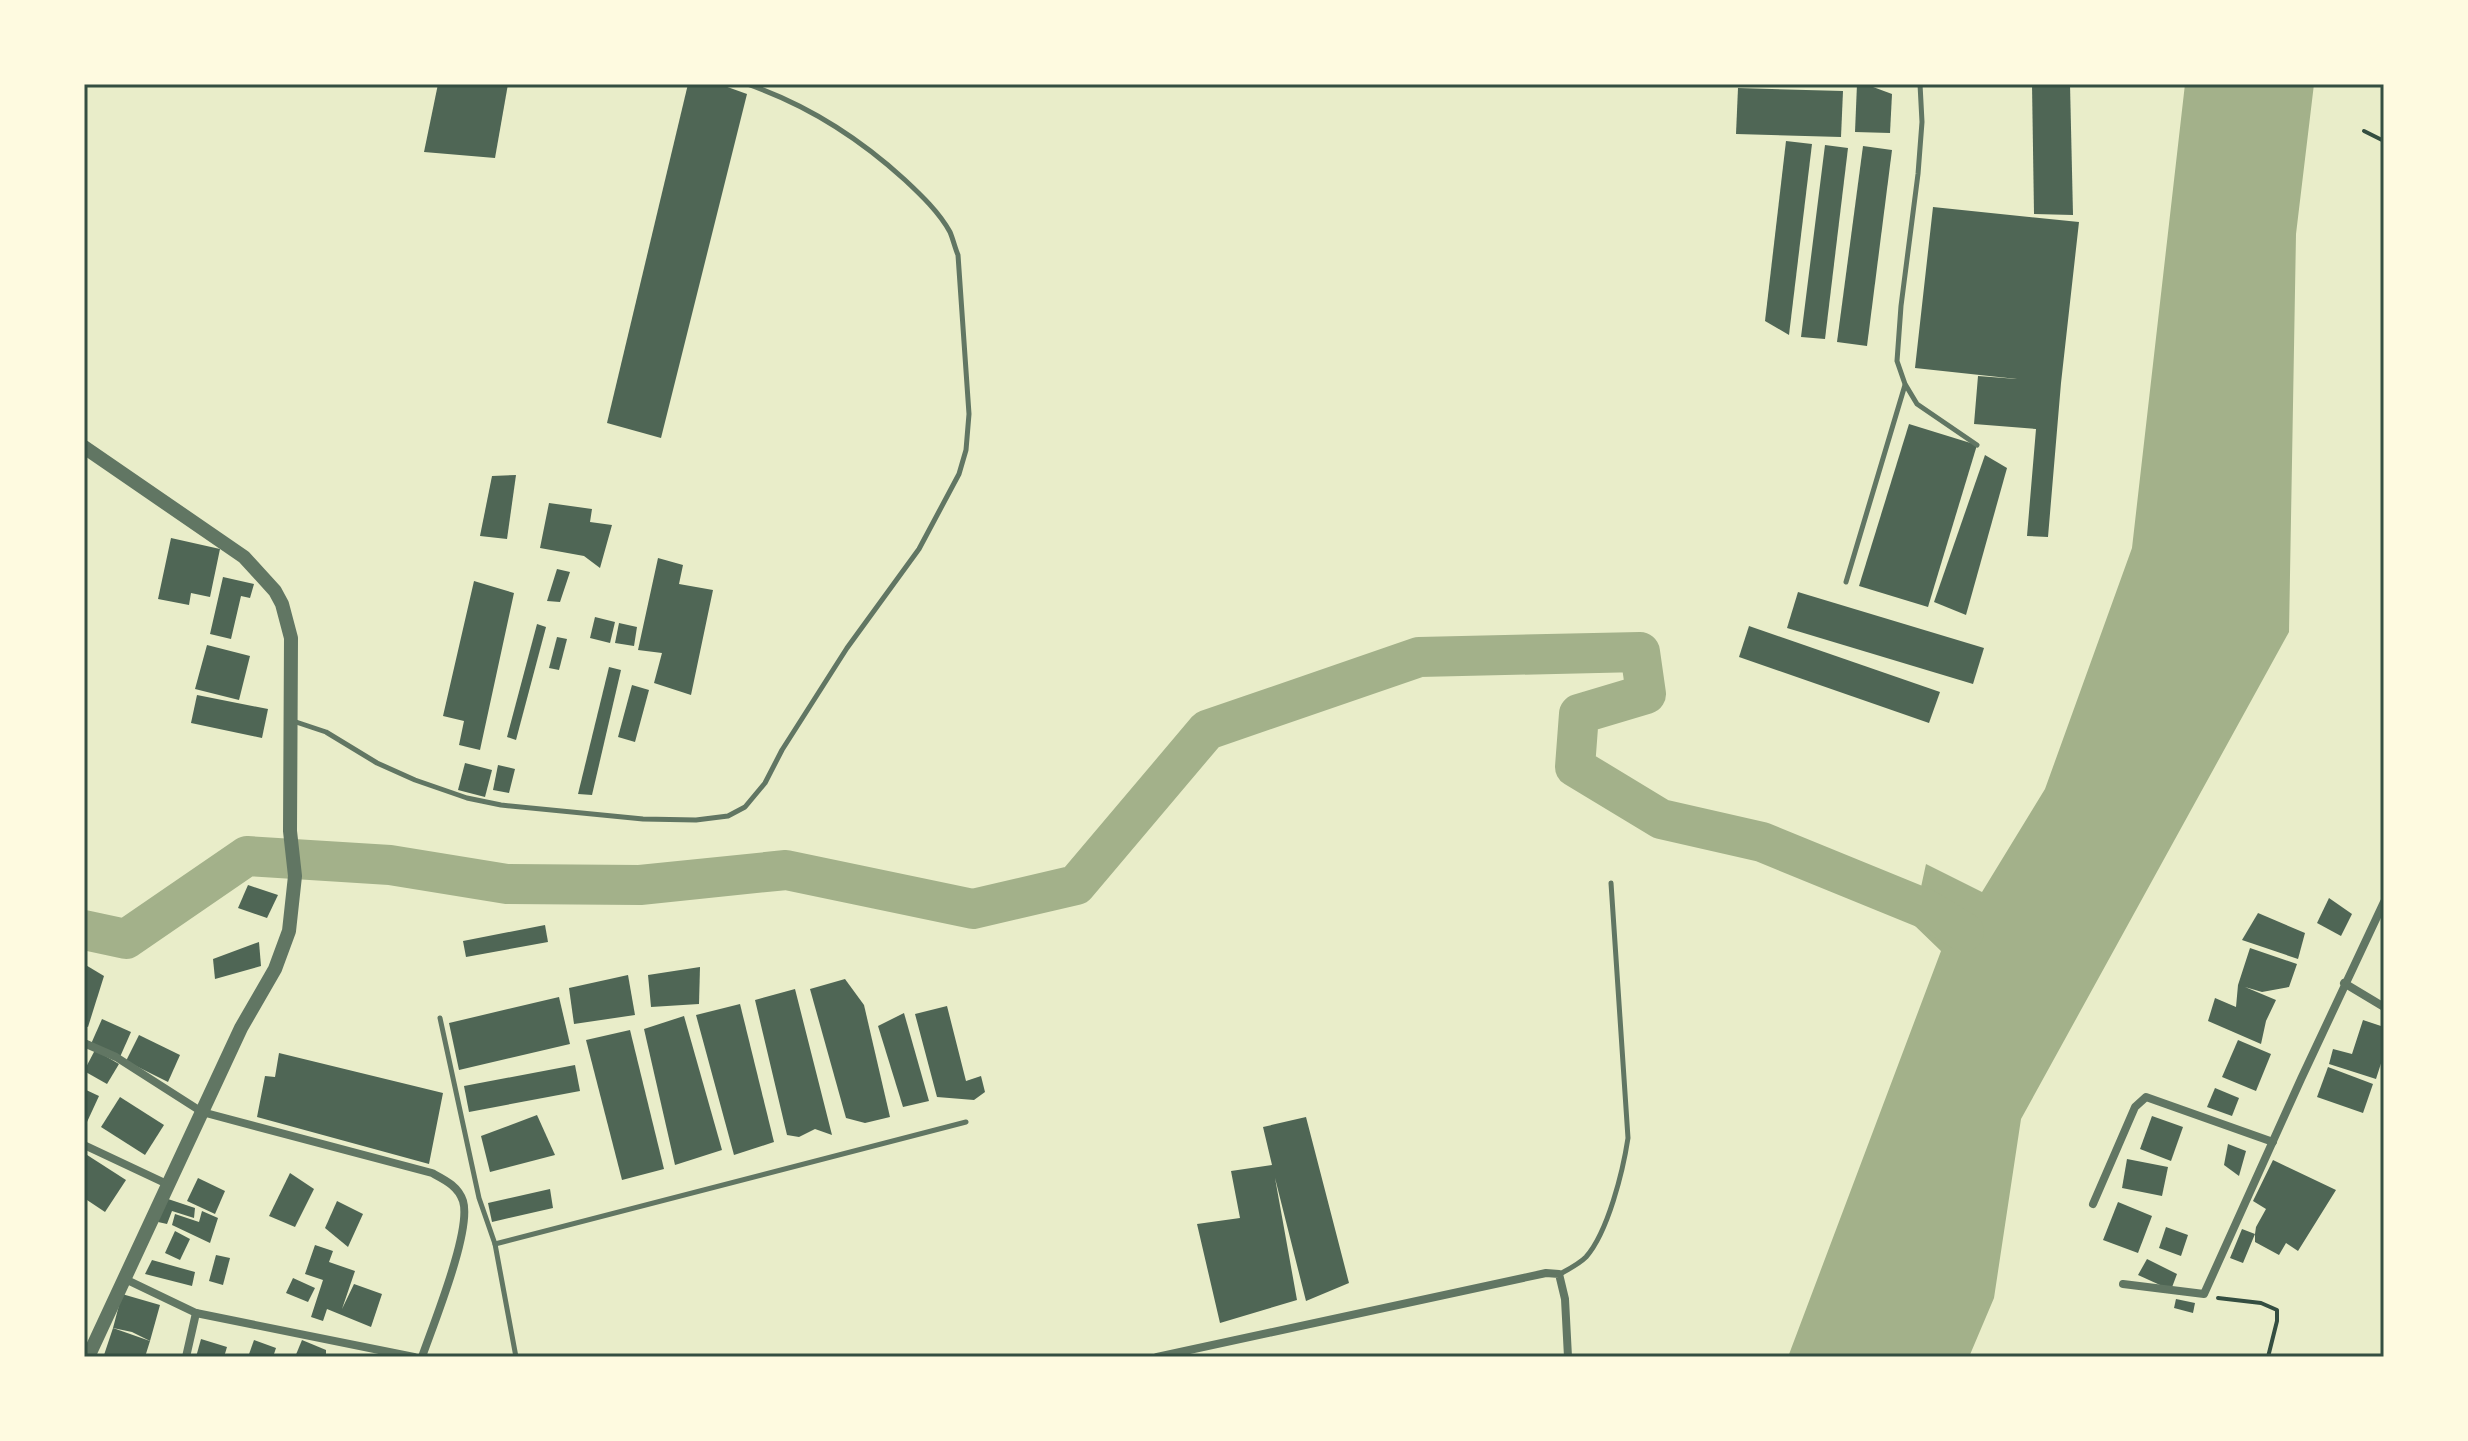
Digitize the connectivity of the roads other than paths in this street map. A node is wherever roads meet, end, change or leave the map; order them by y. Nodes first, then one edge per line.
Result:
1 (747, 84) edge
2 (1920, 84) edge
3 (1905, 384) junction
4 (1977, 445) dead end
5 (84, 447) edge
6 (1846, 582) dead end
7 (292, 721) junction
8 (1611, 883) dead end
9 (2384, 902) edge
10 (2344, 983) junction
11 (2384, 1007) edge
12 (440, 1018) dead end
13 (84, 1043) edge
14 (202, 1112) junction
15 (966, 1122) dead end
16 (2273, 1142) junction
17 (84, 1145) edge
18 (167, 1184) junction
19 (2093, 1204) dead end
20 (495, 1244) junction
21 (1559, 1274) junction
22 (125, 1279) junction
23 (2123, 1284) dead end
24 (196, 1313) junction
25 (88, 1357) edge
26 (186, 1357) edge
27 (414, 1357) edge
28 (422, 1357) edge
29 (516, 1357) edge
30 (1157, 1357) edge
31 (1568, 1357) edge

1 - 7 lane
2 - 3 lane
3 - 4 lane
3 - 6 lane
5 - 7 street
7 - 14 street
8 - 21 lane
9 - 10 street
10 - 11 street
10 - 16 street
12 - 20 lane
13 - 14 street
14 - 18 street
14 - 28 street
15 - 20 lane
16 - 19 street
16 - 23 street
17 - 18 street
18 - 22 street
20 - 29 lane
21 - 30 street
21 - 31 street
22 - 24 street
22 - 25 street
24 - 26 street
24 - 27 street

